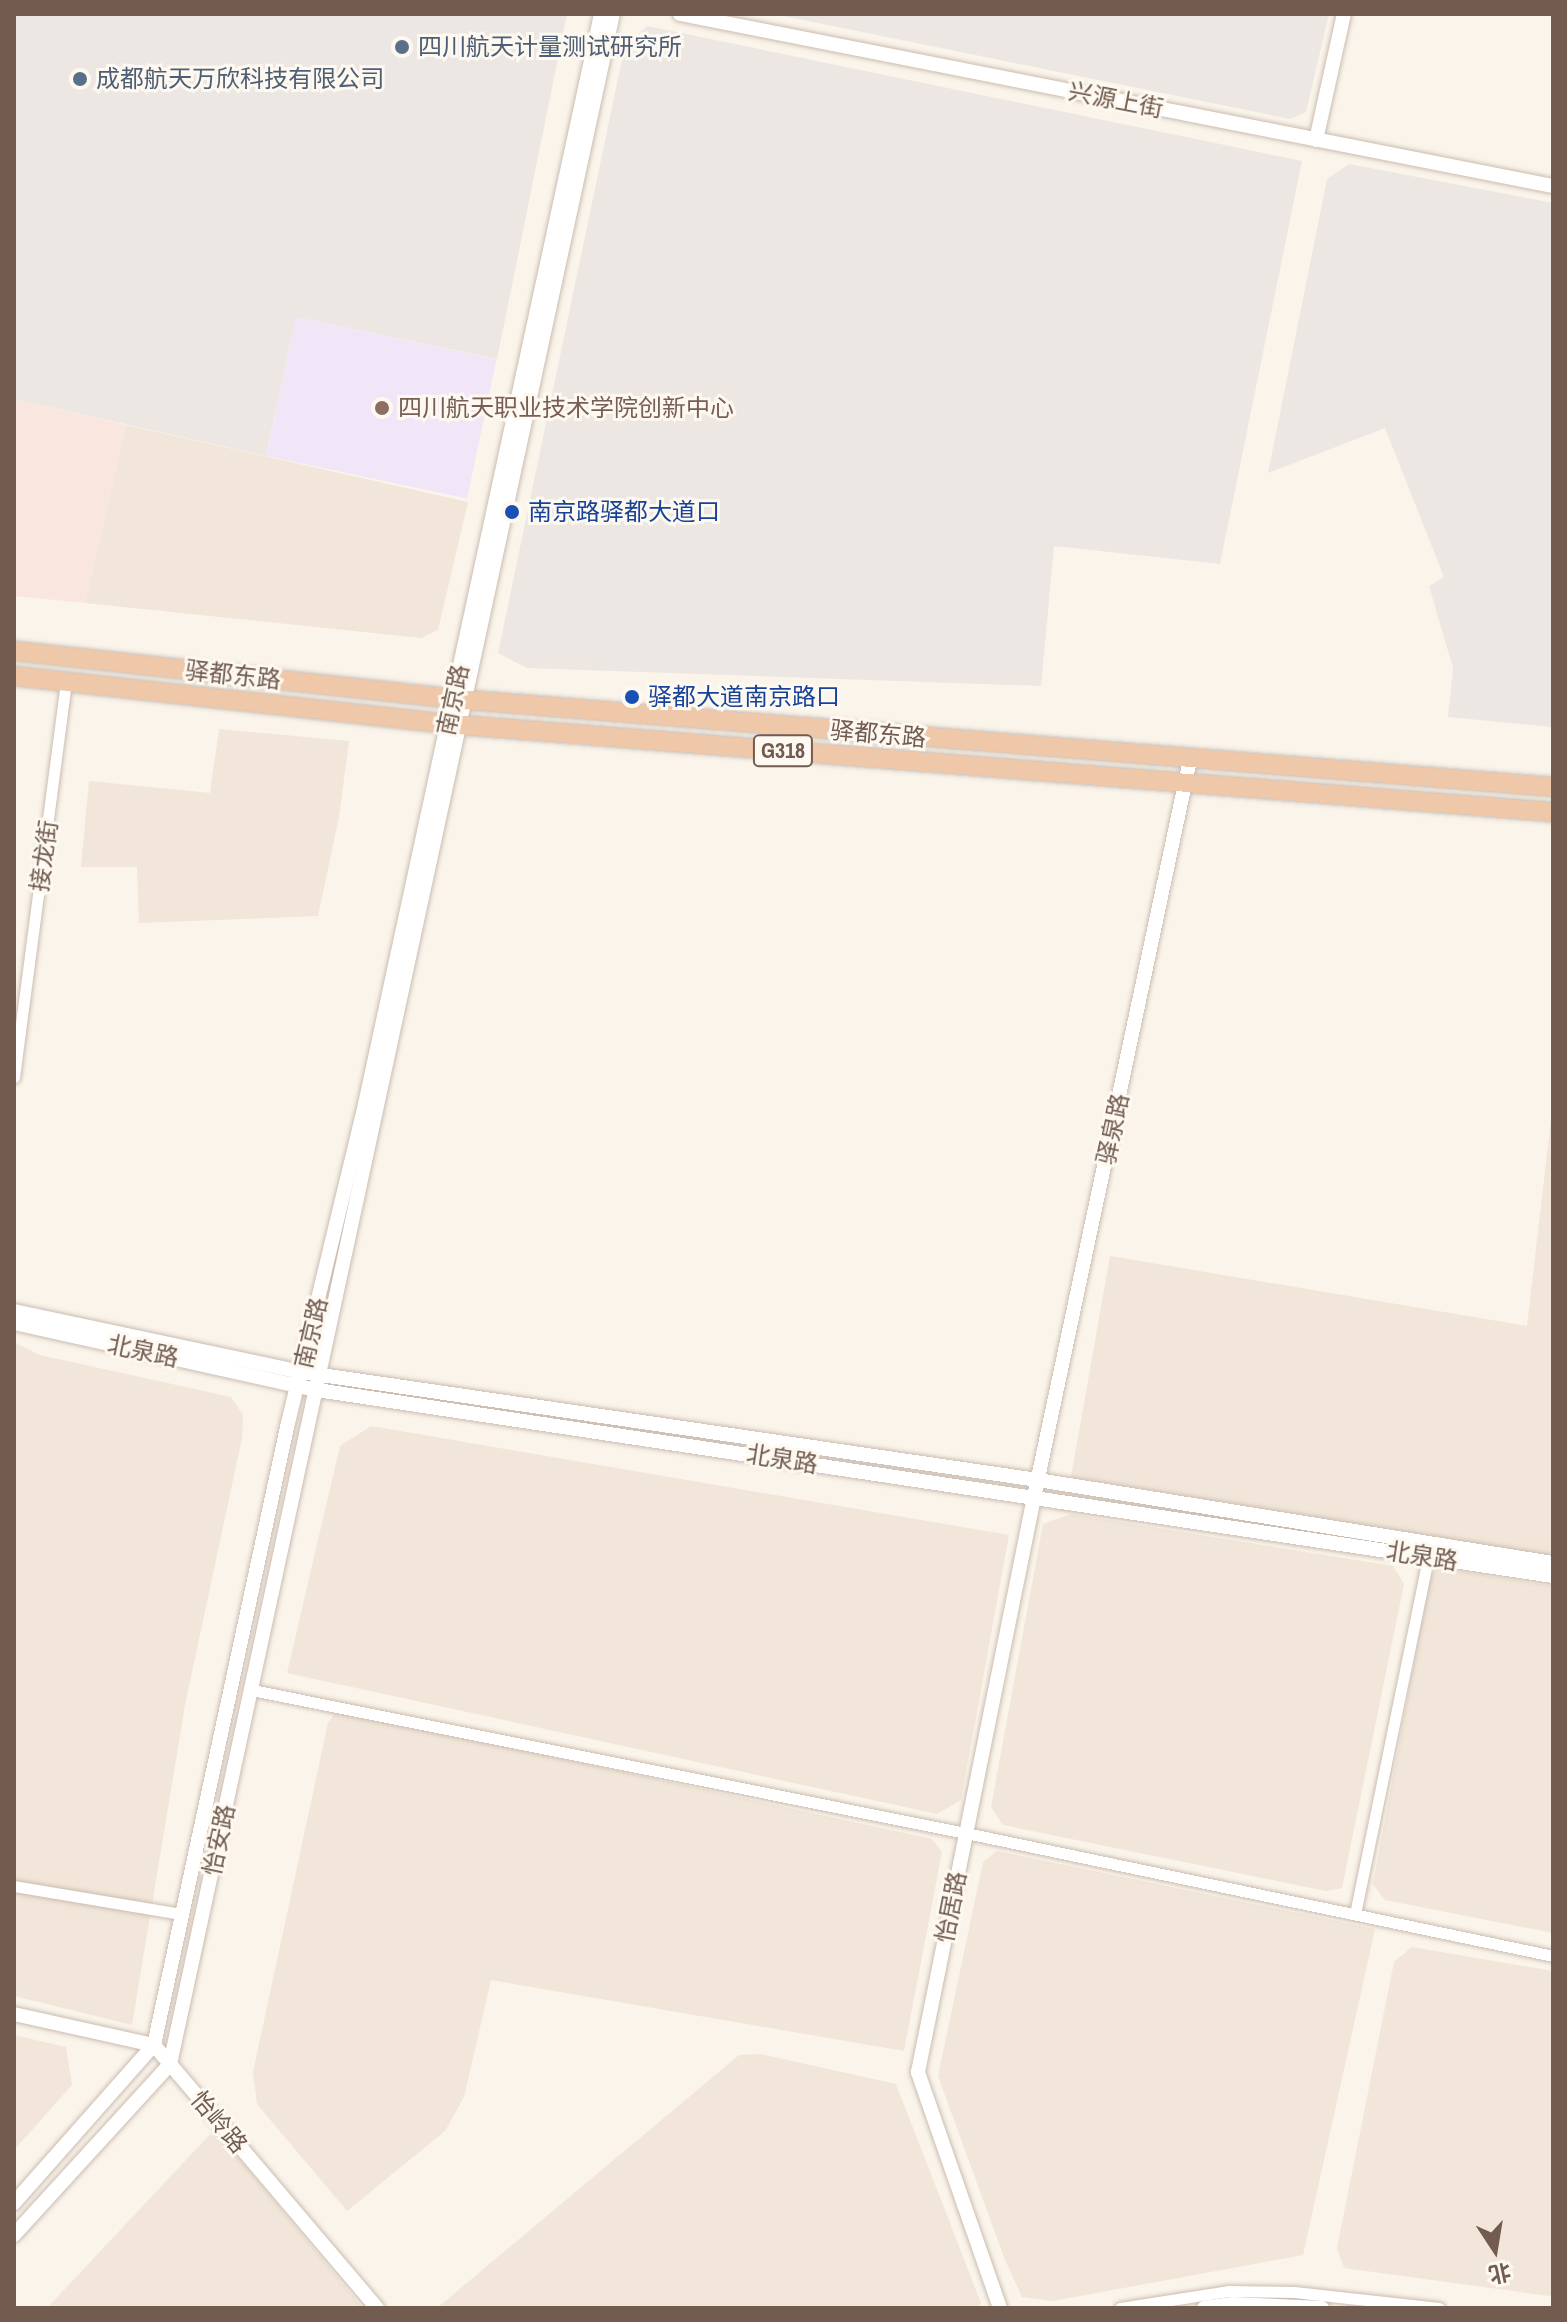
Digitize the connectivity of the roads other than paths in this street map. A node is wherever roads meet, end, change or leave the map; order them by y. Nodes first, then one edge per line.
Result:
1 (601, 14) edge
2 (613, 14) edge
3 (680, 14) edge
4 (1344, 14) edge
5 (1316, 140) junction
6 (1553, 186) edge
7 (14, 651) edge
8 (14, 676) edge
9 (66, 682) junction
10 (460, 700) junction
11 (454, 725) junction
12 (1190, 760) junction
13 (1186, 784) junction
14 (1553, 787) edge
15 (1553, 812) edge
16 (14, 1077) edge
17 (14, 1311) edge
18 (14, 1323) edge
19 (300, 1379) junction
20 (318, 1382) junction
21 (1038, 1480) junction
22 (1034, 1497) junction
23 (1430, 1551) junction
24 (1553, 1563) edge
25 (1553, 1576) edge
26 (252, 1690) junction
27 (966, 1833) junction
28 (14, 1886) edge
29 (182, 1914) junction
30 (1355, 1914) junction
31 (1553, 1956) edge
32 (14, 2014) edge
33 (154, 2045) junction
34 (170, 2064) junction
35 (14, 2203) edge
36 (14, 2235) edge
37 (377, 2308) edge
38 (1000, 2308) edge
39 (1120, 2308) edge
40 (1204, 2308) edge
41 (1322, 2308) edge
42 (1439, 2308) edge

1 - 10 street, 南京路
2 - 10 street
3 - 5 street, 兴源上街
4 - 5 street
5 - 6 street, 兴源上街
7 - 10 highway, 驿都东路 / G318
8 - 9 highway, 驿都东路 / G318
9 - 11 highway, 驿都东路 / G318
9 - 16 street, 接龙街
10 - 11 street, 南京路
10 - 12 highway, 驿都东路 / G318
11 - 13 highway, 驿都东路 / G318
11 - 19 street, 南京路
11 - 20 street, 怡安路
12 - 13 street, 驿泉路
12 - 14 highway, 驿都东路 / G318
13 - 15 highway, 驿都东路 / G318
13 - 21 street, 驿泉路
17 - 19 street, 北泉路
18 - 19 street, 北泉路
19 - 20 street, 北泉路
19 - 29 street, 怡安路
20 - 21 street, 北泉路
20 - 22 street, 北泉路
20 - 26 street, 怡安路
21 - 22 street, 驿泉路
21 - 23 street, 北泉路
22 - 23 street, 北泉路
22 - 27 street, 怡居路
23 - 24 street, 北泉路
23 - 25 street, 北泉路
23 - 30 street
26 - 27 street
26 - 34 street, 怡安路
27 - 30 street
27 - 38 street, 怡居路
28 - 29 street
29 - 33 street, 怡安路
30 - 31 street
32 - 33 street
33 - 34 street, 怡岭路
33 - 35 street, 怡安路
34 - 36 street
34 - 37 street, 怡岭路
39 - 42 street
40 - 41 street

